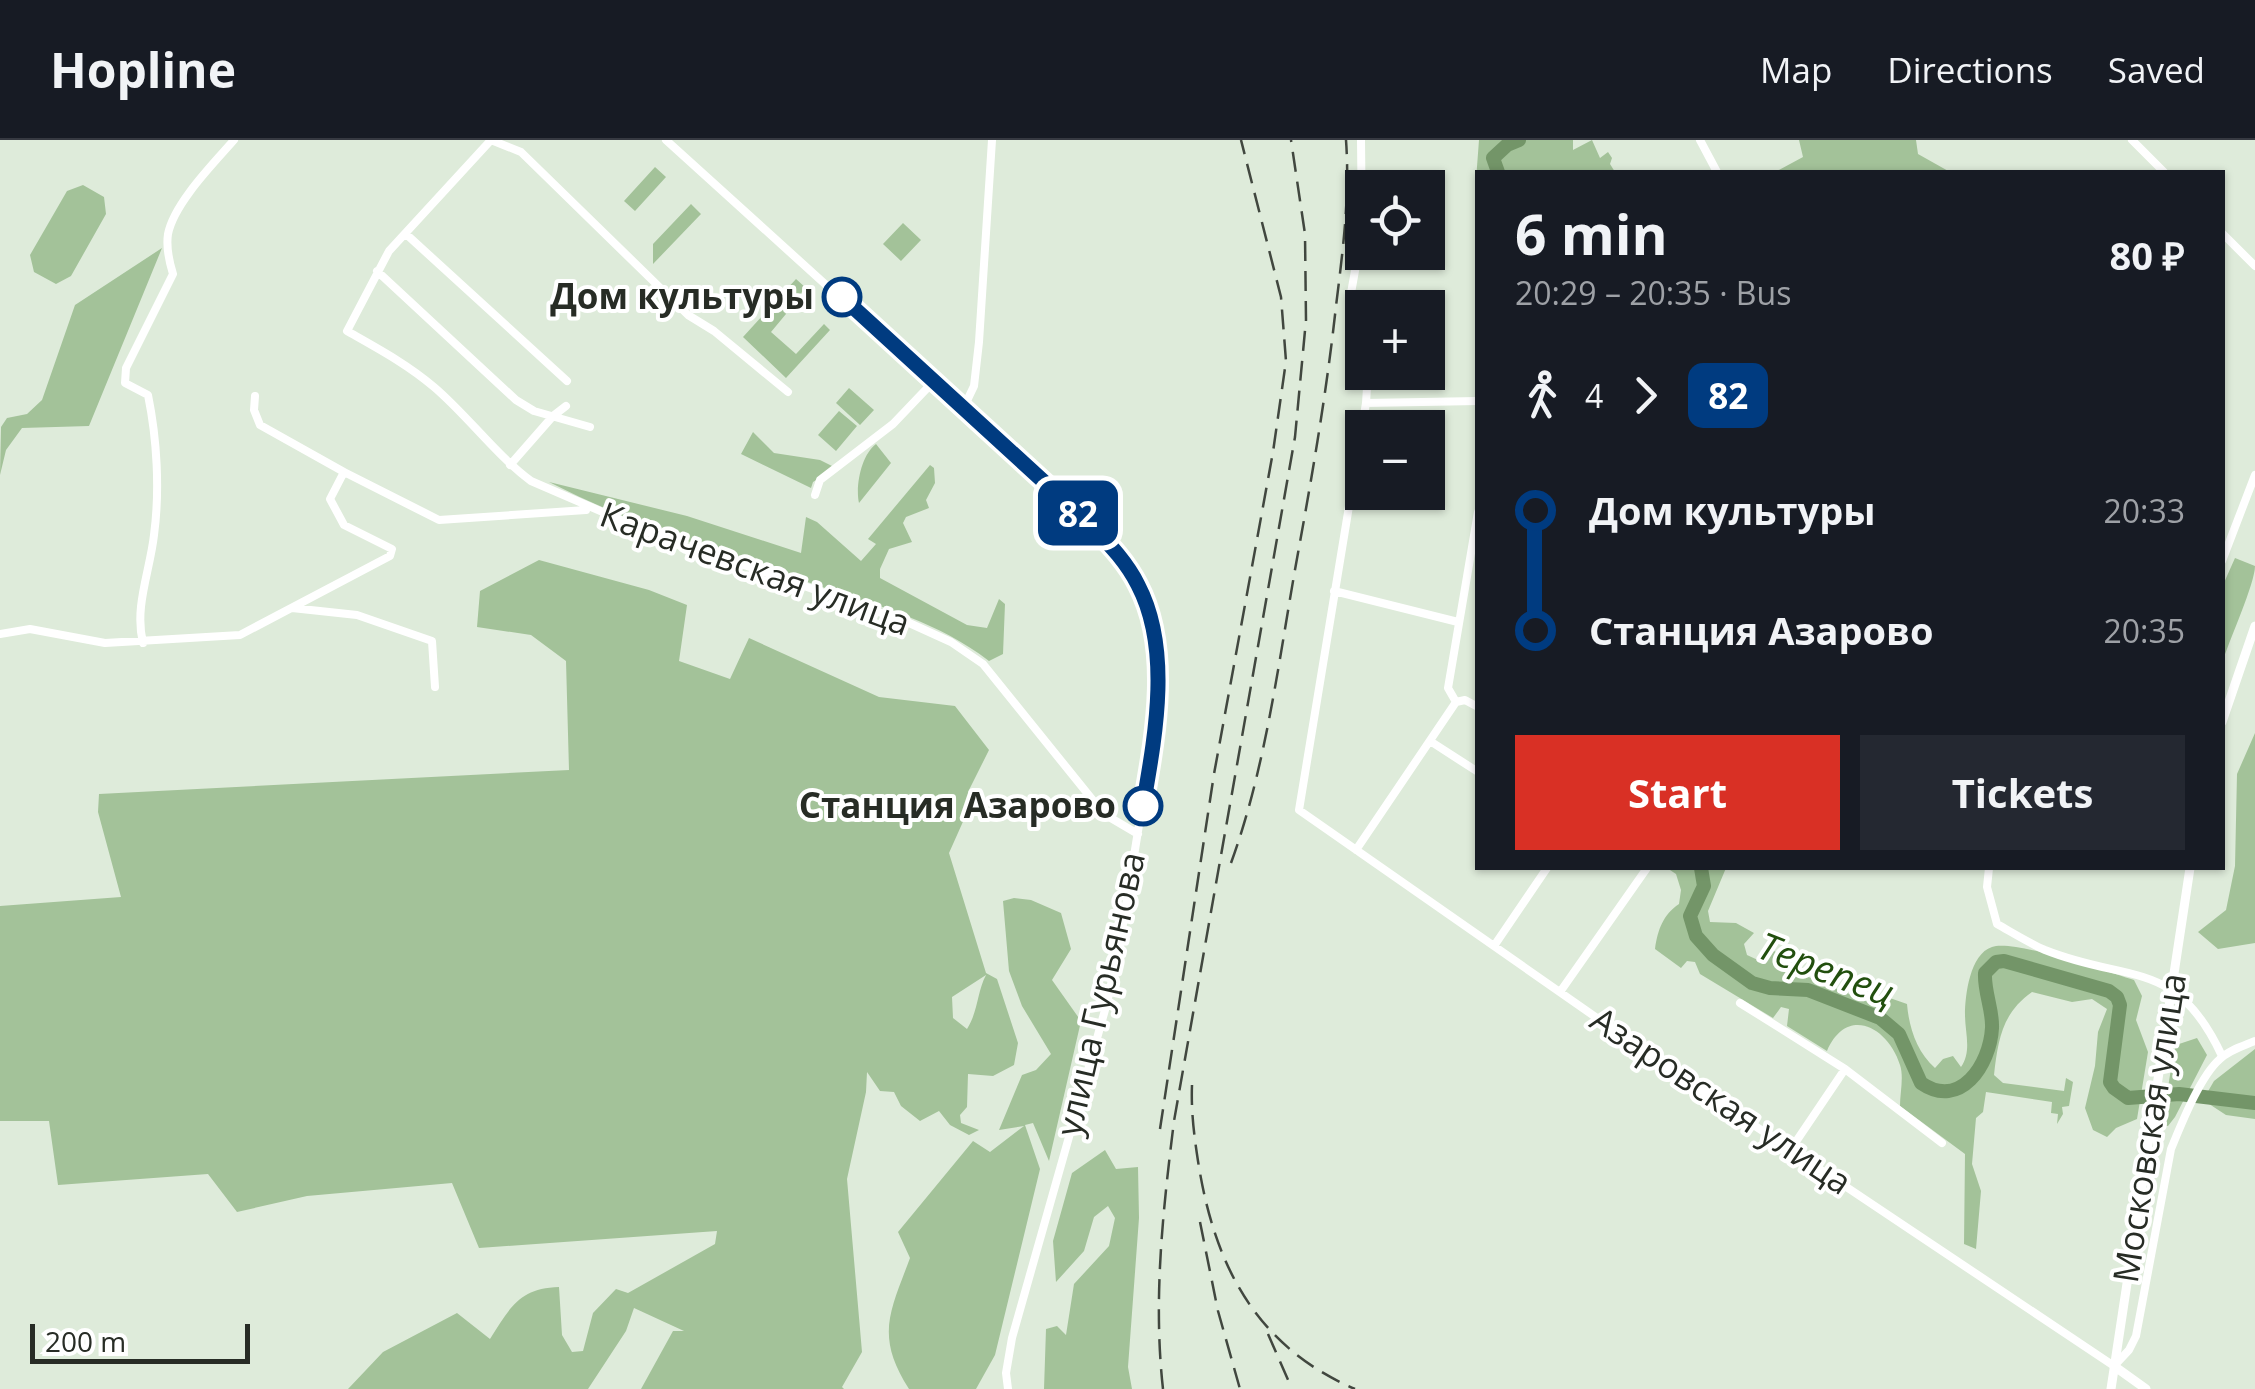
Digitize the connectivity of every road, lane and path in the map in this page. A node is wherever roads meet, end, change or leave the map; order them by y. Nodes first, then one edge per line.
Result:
1 (234, 140) edge
2 (666, 140) edge
3 (992, 140) edge
4 (1361, 140) edge
5 (1700, 140) edge
6 (2132, 140) edge
7 (1717, 170) edge
8 (2162, 170) edge
9 (406, 234) junction
10 (2225, 236) edge
11 (2255, 266) edge
12 (377, 271) junction
13 (1351, 290) edge
14 (567, 381) dead end
15 (934, 381) junction
16 (1367, 390) edge
17 (788, 392) dead end
18 (255, 396) dead end
19 (1475, 401) edge
20 (1366, 403) junction
21 (566, 406) dead end
22 (964, 407) junction
23 (553, 416) junction
24 (590, 427) dead end
25 (510, 465) junction
26 (344, 472) junction
27 (2255, 476) edge
28 (814, 496) dead end
29 (590, 510) junction
30 (1475, 528) edge
31 (2225, 552) edge
32 (1334, 590) junction
33 (288, 608) junction
34 (1458, 622) junction
35 (2255, 626) edge
36 (0, 634) edge
37 (144, 643) junction
38 (435, 686) dead end
39 (2234, 689) junction
40 (2225, 696) edge
41 (1456, 702) junction
42 (1475, 705) edge
43 (2225, 714) edge
44 (1430, 741) junction
45 (1475, 770) edge
46 (1138, 834) junction
47 (1356, 850) junction
48 (1546, 870) edge
49 (1646, 870) edge
50 (1990, 870) edge
51 (2190, 870) edge
52 (1494, 946) junction
53 (1560, 992) junction
54 (1740, 1003) dead end
55 (2255, 1042) edge
56 (2222, 1056) junction
57 (1845, 1069) junction
58 (1942, 1143) dead end
59 (1791, 1150) junction
60 (2114, 1366) junction
61 (1008, 1389) edge
62 (2111, 1389) edge
63 (2146, 1389) edge

1 - 37 street
2 - 15 street, улица Гурьянова
3 - 22 street
4 - 13 street
5 - 7 street
6 - 8 street
9 - 12 street
9 - 14 street
9 - 17 street
10 - 11 street
12 - 23 street
12 - 25 street, Карачевская улица
15 - 22 street, улица Гурьянова
15 - 28 street
16 - 20 street
18 - 26 street
19 - 20 street
20 - 32 street
21 - 23 street
22 - 46 street, улица Гурьянова
23 - 24 street
23 - 25 street
25 - 29 street, Карачевская улица
26 - 29 street
26 - 33 street
27 - 31 street
29 - 46 street, Карачевская улица
30 - 34 street
32 - 34 street
32 - 47 street, Азаровская улица
33 - 37 street
33 - 38 street
34 - 41 street
35 - 39 main road
36 - 37 street
39 - 40 street
39 - 43 main road
41 - 42 street
41 - 44 street
44 - 45 street
44 - 47 street
46 - 61 street, улица Гурьянова
47 - 52 street, Азаровская улица
48 - 52 street
49 - 53 street
50 - 56 street
51 - 60 main road, Московская улица
52 - 53 street, Азаровская улица
53 - 59 street, Азаровская улица
54 - 57 street
55 - 56 street
56 - 60 street
57 - 58 street
57 - 59 street
59 - 60 street, Азаровская улица
60 - 62 main road, Московская улица
60 - 63 main road, Азаровская улица

